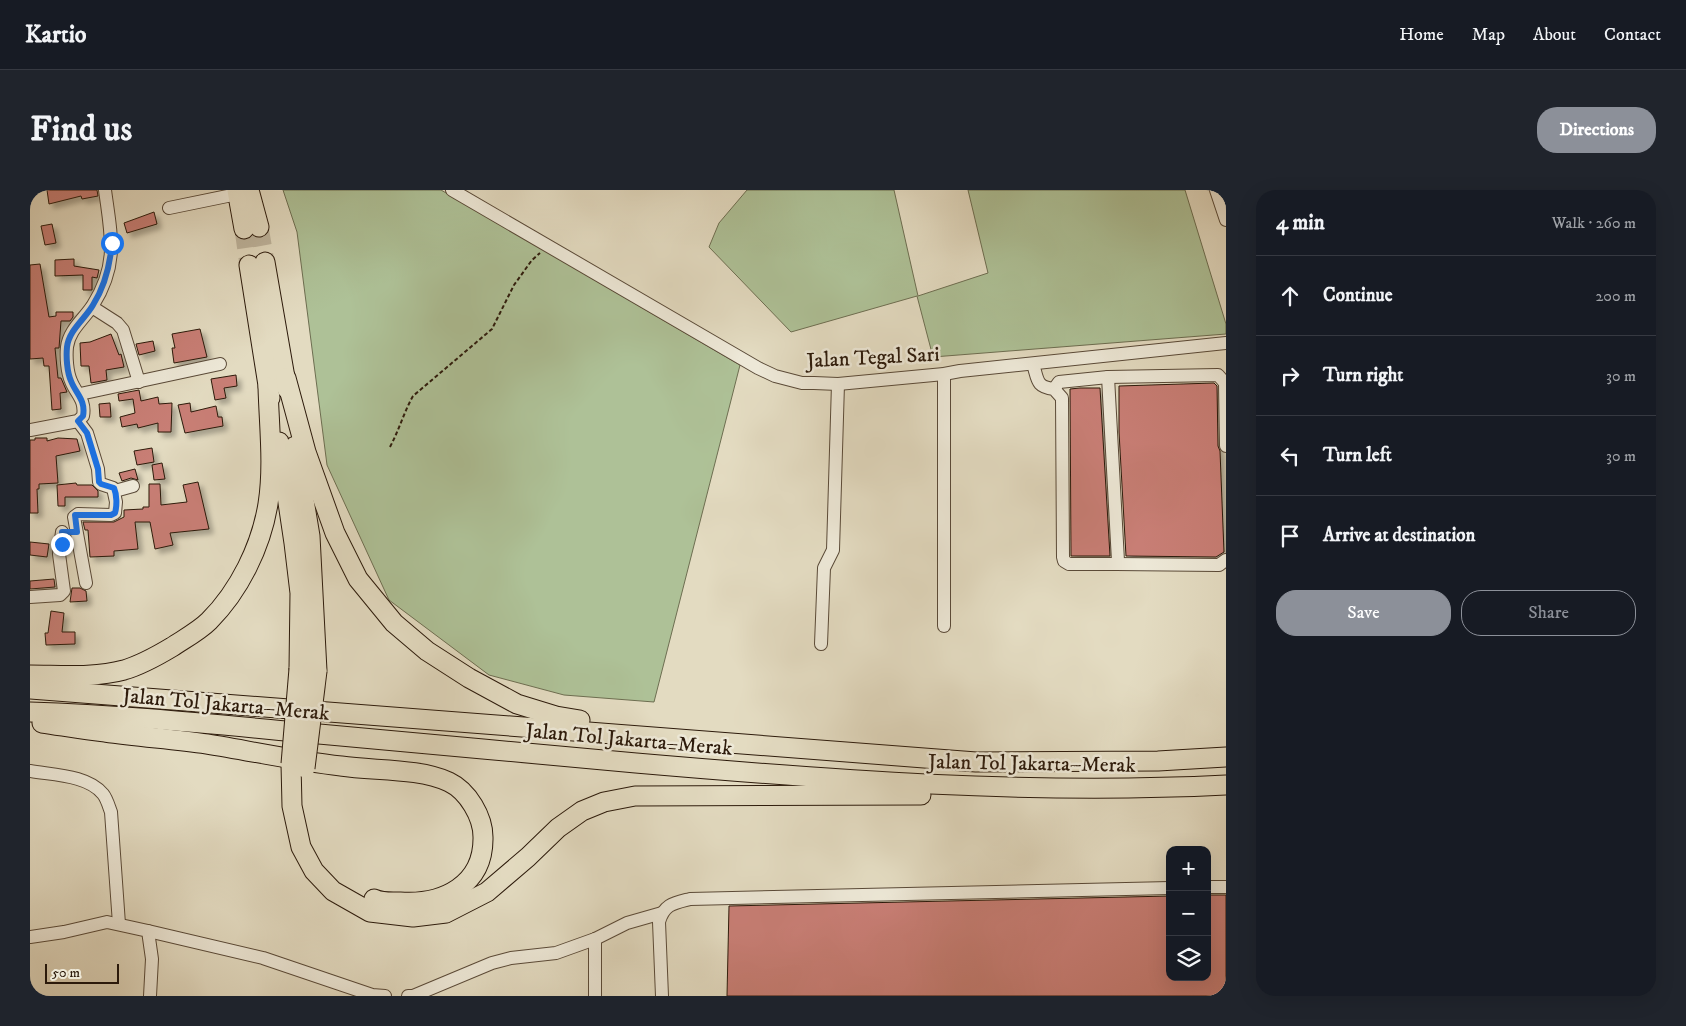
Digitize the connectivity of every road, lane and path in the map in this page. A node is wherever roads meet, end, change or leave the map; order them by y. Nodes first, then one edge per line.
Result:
1 (105, 190) edge
2 (452, 190) edge
3 (1216, 190) edge
4 (241, 191) edge
5 (169, 208) dead end
6 (1226, 220) edge
7 (251, 228) tunnel mouth
8 (548, 246) junction
9 (92, 307) junction
10 (1226, 343) edge
11 (220, 364) dead end
12 (1033, 364) junction
13 (944, 374) junction
14 (1108, 377) junction
15 (286, 378) junction
16 (139, 382) junction
17 (838, 384) junction
18 (268, 387) junction
19 (1054, 389) junction
20 (80, 394) junction
21 (78, 421) junction
22 (30, 430) edge
23 (1226, 446) edge
24 (390, 447) dead end
25 (133, 486) dead end
26 (115, 491) junction
27 (77, 532) junction
28 (1226, 560) edge
29 (1116, 564) junction
30 (86, 583) dead end
31 (30, 597) edge
32 (944, 626) dead end
33 (821, 644) dead end
34 (308, 670) junction
35 (30, 675) edge
36 (30, 689) edge
37 (30, 712) edge
38 (30, 721) edge
39 (1226, 756) edge
40 (1158, 761) junction
41 (976, 762) junction
42 (298, 766) junction
43 (30, 771) edge
44 (1226, 784) edge
45 (971, 786) junction
46 (1159, 788) junction
47 (1211, 887) edge
48 (1226, 887) edge
49 (1166, 888) edge
50 (662, 913) junction
51 (119, 924) junction
52 (148, 932) junction
53 (30, 937) edge
54 (595, 939) junction
55 (150, 996) edge
56 (385, 996) edge
57 (408, 996) edge
58 (595, 996) edge
59 (662, 996) edge

1 - 9 street
2 - 8 street, Jalan Tegal Sari
3 - 6 street
4 - 5 street
4 - 7 highway
8 - 17 street, Jalan Tegal Sari
8 - 24 path
9 - 16 street
9 - 20 street
10 - 12 street, Jalan Tegal Sari
11 - 16 street
12 - 13 street, Jalan Tegal Sari
12 - 19 street
13 - 17 street, Jalan Tegal Sari
13 - 32 street
14 - 19 street
14 - 23 street
14 - 29 street
15 - 18 highway
15 - 34 highway
15 - 41 highway
16 - 20 street
17 - 33 street
18 - 34 highway
18 - 35 highway
19 - 29 street
20 - 21 street
21 - 22 street
21 - 26 street
25 - 26 street
26 - 27 street
27 - 30 street
27 - 31 street
28 - 29 street
34 - 42 highway, bridge
36 - 41 highway, Jalan Tol Jakarta–Merak
37 - 45 highway, Jalan Tol Jakarta–Merak
38 - 42 highway
39 - 40 highway, Jalan Tol Jakarta–Merak
40 - 41 highway, Jalan Tol Jakarta–Merak
40 - 46 highway
42 - 45 highway
43 - 51 street
44 - 46 highway, Jalan Tol Jakarta–Merak
45 - 46 highway, Jalan Tol Jakarta–Merak
47 - 48 street
49 - 50 street
50 - 54 street
50 - 59 street
51 - 52 street
51 - 53 street
52 - 55 street
52 - 56 street
54 - 57 street
54 - 58 street

